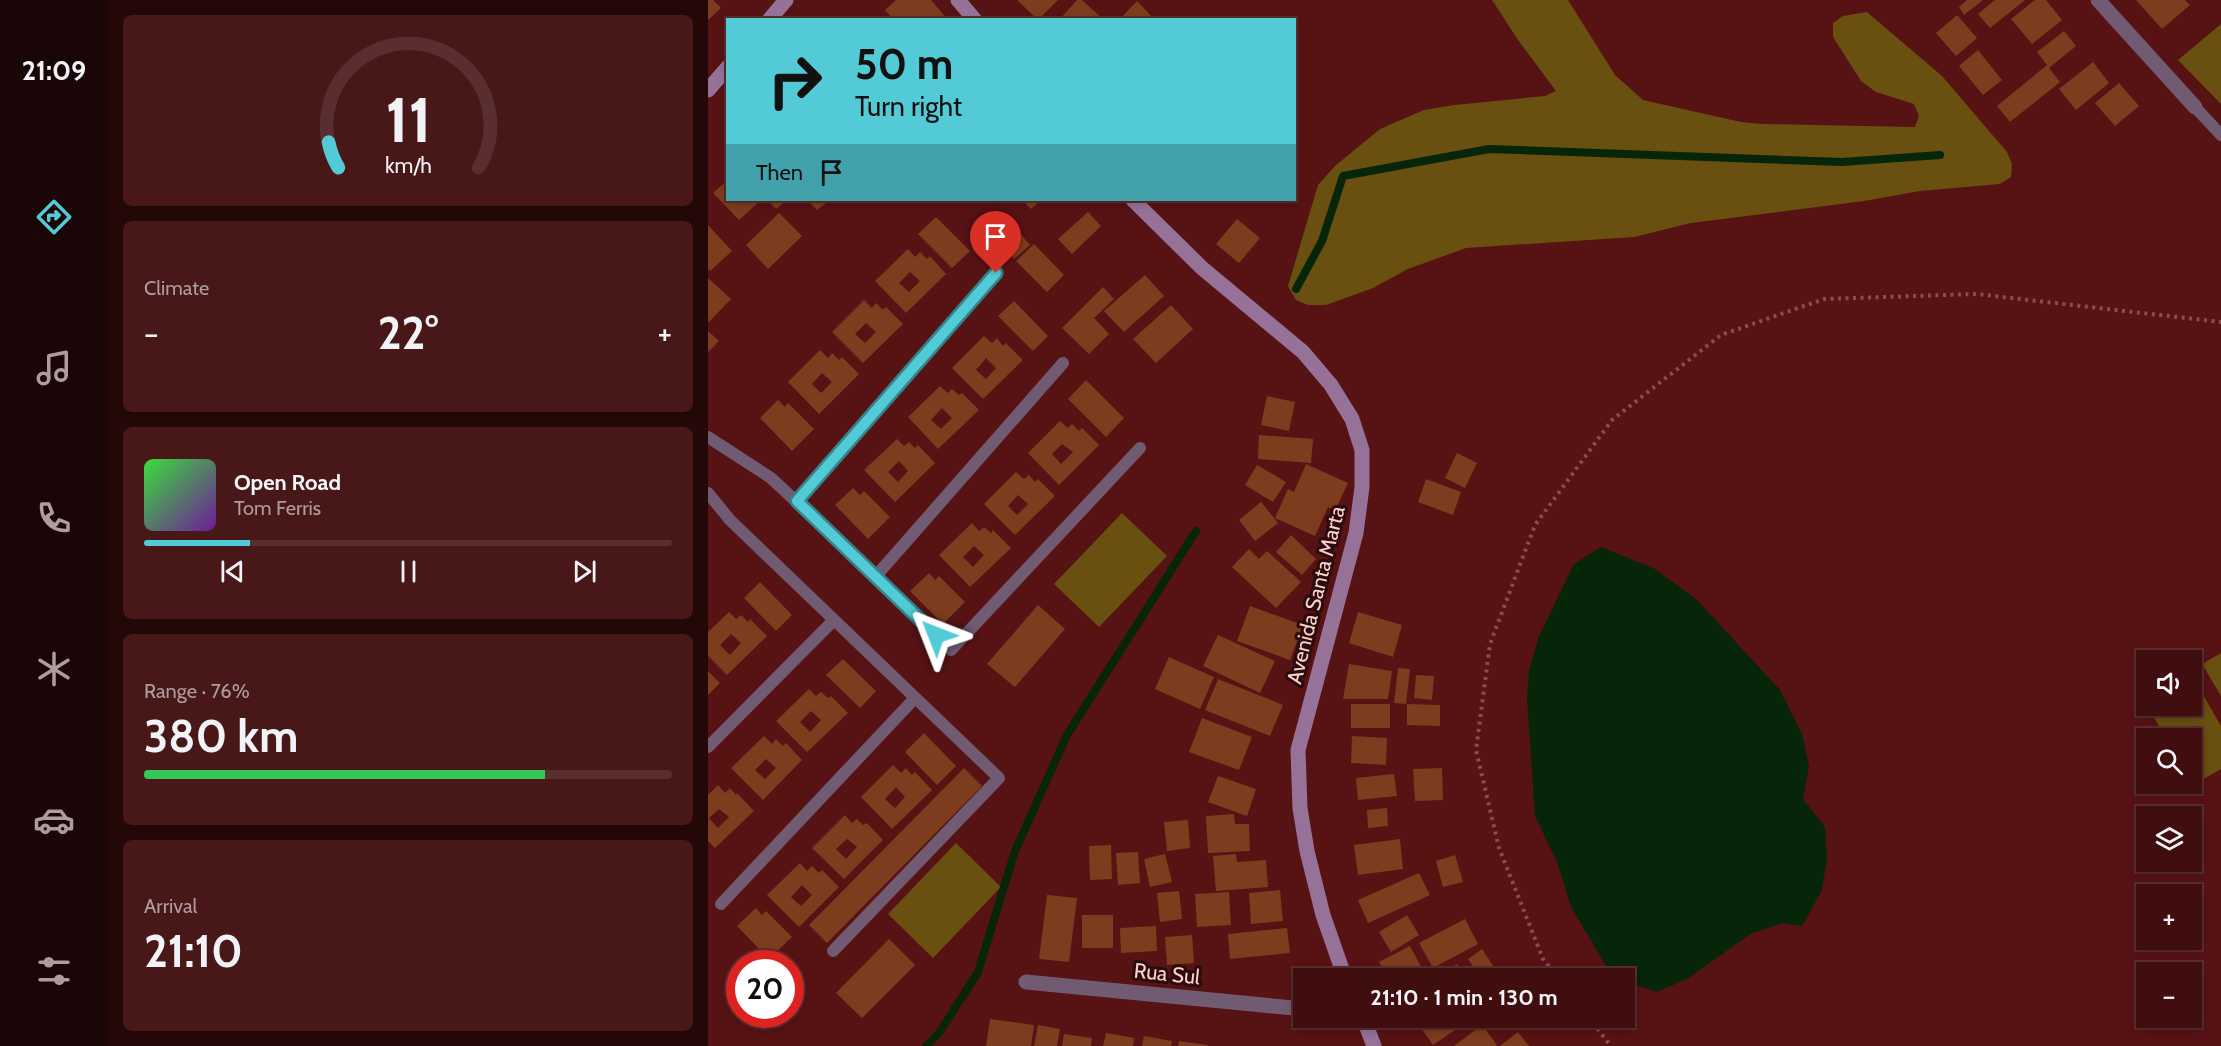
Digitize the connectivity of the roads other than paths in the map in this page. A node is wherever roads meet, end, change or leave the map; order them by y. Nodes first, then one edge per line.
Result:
1 (786, 0) edge
2 (958, 0) edge
3 (2098, 0) edge
4 (771, 18) edge
5 (973, 18) edge
6 (726, 69) edge
7 (708, 90) edge
8 (2195, 107) joint
9 (2221, 135) edge
10 (1134, 201) edge
11 (996, 273) dead end
12 (1063, 363) dead end
13 (708, 437) edge
14 (1140, 448) dead end
15 (708, 493) edge
16 (797, 501) junction
17 (876, 576) junction
18 (834, 621) junction
19 (915, 698) junction
20 (708, 747) edge
21 (721, 904) dead end
22 (833, 951) dead end
23 (1342, 968) edge
24 (1026, 982) dead end
25 (1293, 1008) edge
26 (1367, 1028) edge
27 (1374, 1046) edge

1 - 4 street
2 - 5 street
3 - 8 street
6 - 7 street
8 - 9 lane
10 - 23 street, Avenida Santa Marta
11 - 16 lane
12 - 17 lane
13 - 16 lane
14 - 17 lane
15 - 18 lane
16 - 17 lane
18 - 19 lane
18 - 20 lane
19 - 21 lane
19 - 22 lane
24 - 25 street, Rua Sul
26 - 27 street

